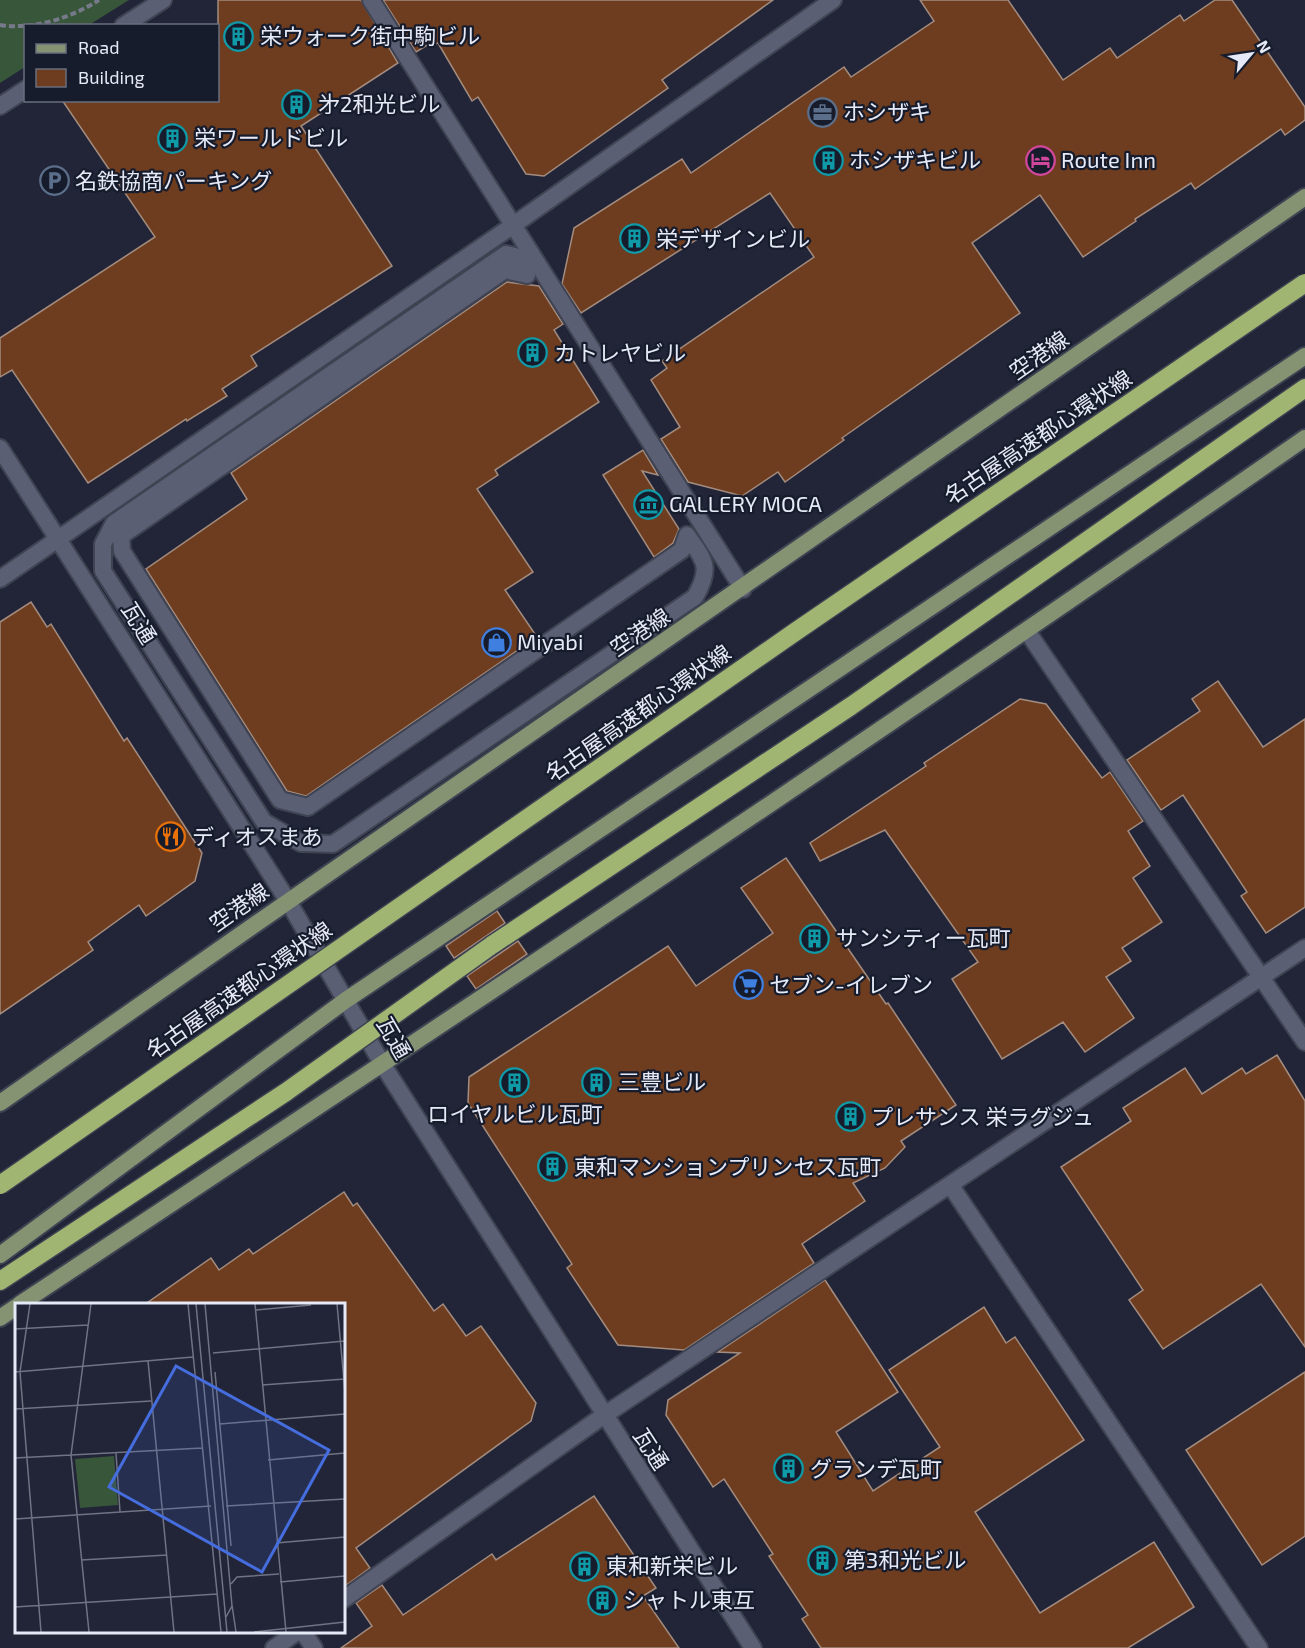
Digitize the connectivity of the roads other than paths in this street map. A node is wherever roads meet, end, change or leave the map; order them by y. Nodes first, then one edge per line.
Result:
1 (162, 0) edge
2 (371, 0) edge
3 (833, 0) edge
4 (126, 24) edge
5 (24, 90) edge
6 (0, 106) edge
7 (1305, 197) edge
8 (512, 226) junction
9 (505, 270) joint
10 (1305, 283) edge
11 (1305, 357) edge
12 (1305, 388) edge
13 (1305, 438) edge
14 (0, 448) edge
15 (58, 538) junction
16 (0, 579) edge
17 (743, 589) junction
18 (1027, 631) junction
19 (288, 900) junction
20 (1305, 948) edge
21 (1262, 976) junction
22 (346, 1000) junction
23 (1305, 1042) edge
24 (383, 1065) junction
25 (0, 1103) edge
26 (0, 1185) edge
27 (951, 1186) junction
28 (0, 1255) edge
29 (0, 1281) edge
30 (24, 1303) edge
31 (15, 1308) edge
32 (0, 1318) edge
33 (603, 1416) junction
34 (345, 1598) edge
35 (296, 1633) edge
36 (304, 1633) edge
37 (274, 1648) edge
38 (314, 1648) edge
39 (753, 1648) edge
40 (1258, 1648) edge

1 - 4 street
2 - 8 street
3 - 8 street
5 - 6 street
7 - 17 main road, 空港線
8 - 15 street
8 - 17 street
9 - 9 street
10 - 26 highway, 名古屋高速都心環状線, bridge
11 - 22 main road
12 - 29 highway, bridge
13 - 18 main road
14 - 15 street, 瓦通
15 - 16 street
15 - 19 street, 瓦通
17 - 19 main road, 空港線
18 - 21 street
18 - 24 main road
19 - 22 street, 瓦通
19 - 25 main road, 空港線
20 - 21 street
21 - 23 street
21 - 27 street
22 - 24 street, 瓦通
22 - 28 main road
24 - 30 main road
24 - 33 street, 瓦通
27 - 33 street
27 - 40 street
31 - 32 main road
33 - 34 street
33 - 39 street, 瓦通
35 - 37 street
36 - 38 street

